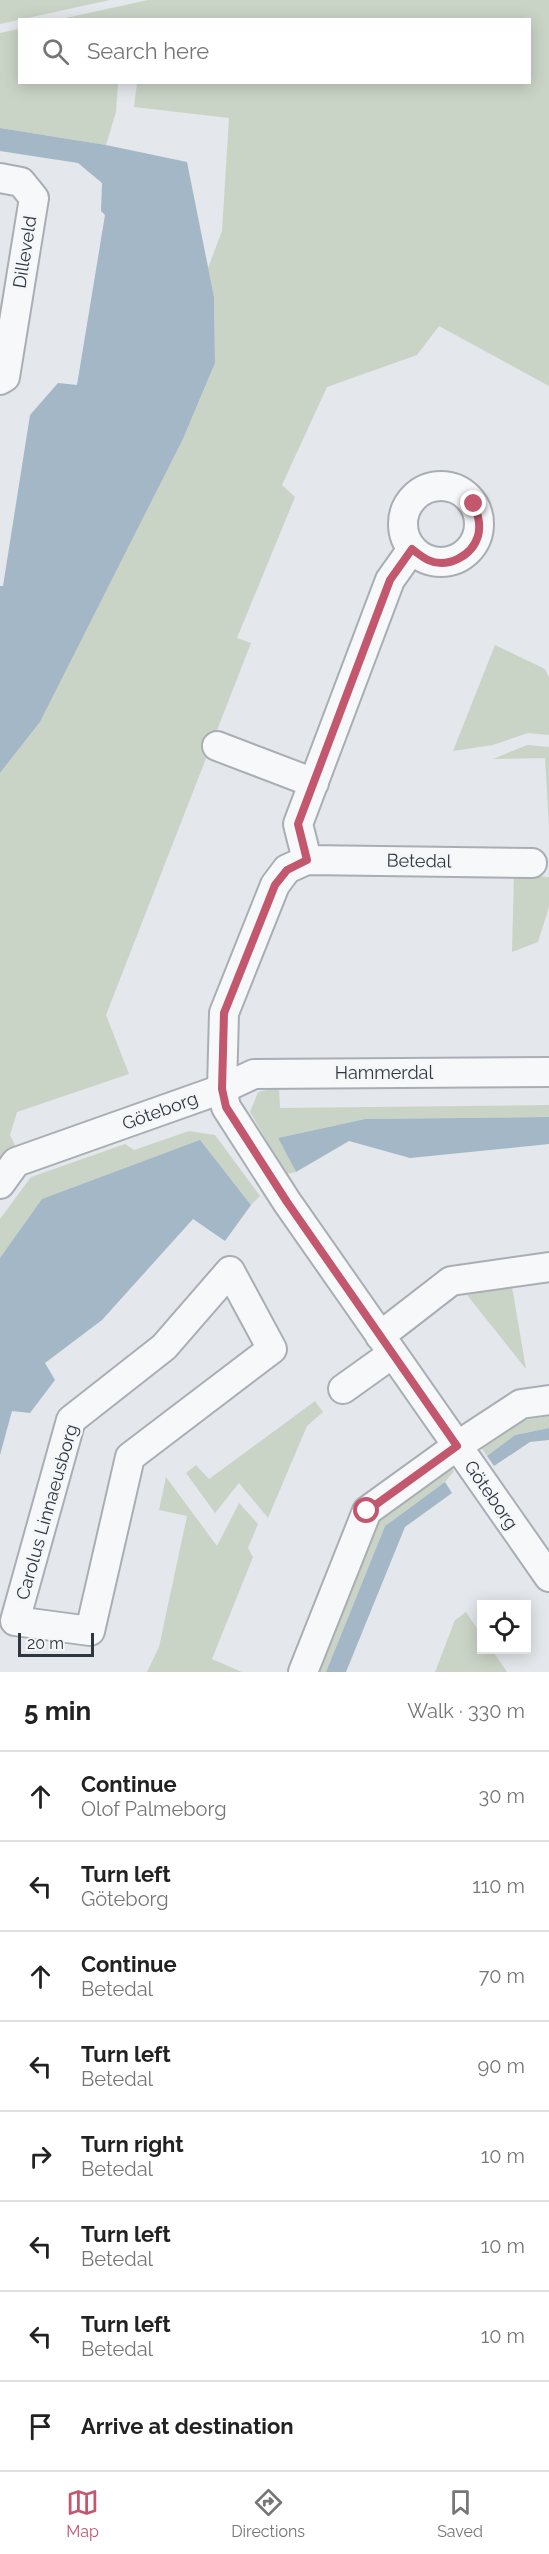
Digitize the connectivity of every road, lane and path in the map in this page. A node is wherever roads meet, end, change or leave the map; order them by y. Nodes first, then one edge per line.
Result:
1 (0, 178) edge
2 (0, 380) edge
3 (412, 549) dead end
4 (217, 746) dead end
5 (314, 783) junction
6 (307, 860) junction
7 (532, 862) dead end
8 (549, 1072) edge
9 (222, 1089) junction
10 (0, 1184) edge
11 (549, 1267) edge
12 (386, 1345) junction
13 (343, 1389) dead end
14 (549, 1400) edge
15 (457, 1446) junction
16 (549, 1577) edge
17 (15, 1621) joint
18 (303, 1672) edge

1 - 2 street, Dilleveld
3 - 5 street
4 - 5 street
5 - 6 street
6 - 7 street, Betedal
6 - 9 street
8 - 9 street, Hammerdal
9 - 10 street, Göteborg
9 - 12 street, Göteborg
11 - 12 street
12 - 13 street
12 - 15 street, Göteborg
14 - 15 street
15 - 16 street, Göteborg
15 - 18 street
17 - 17 street, Carolus Linnaeusborg

